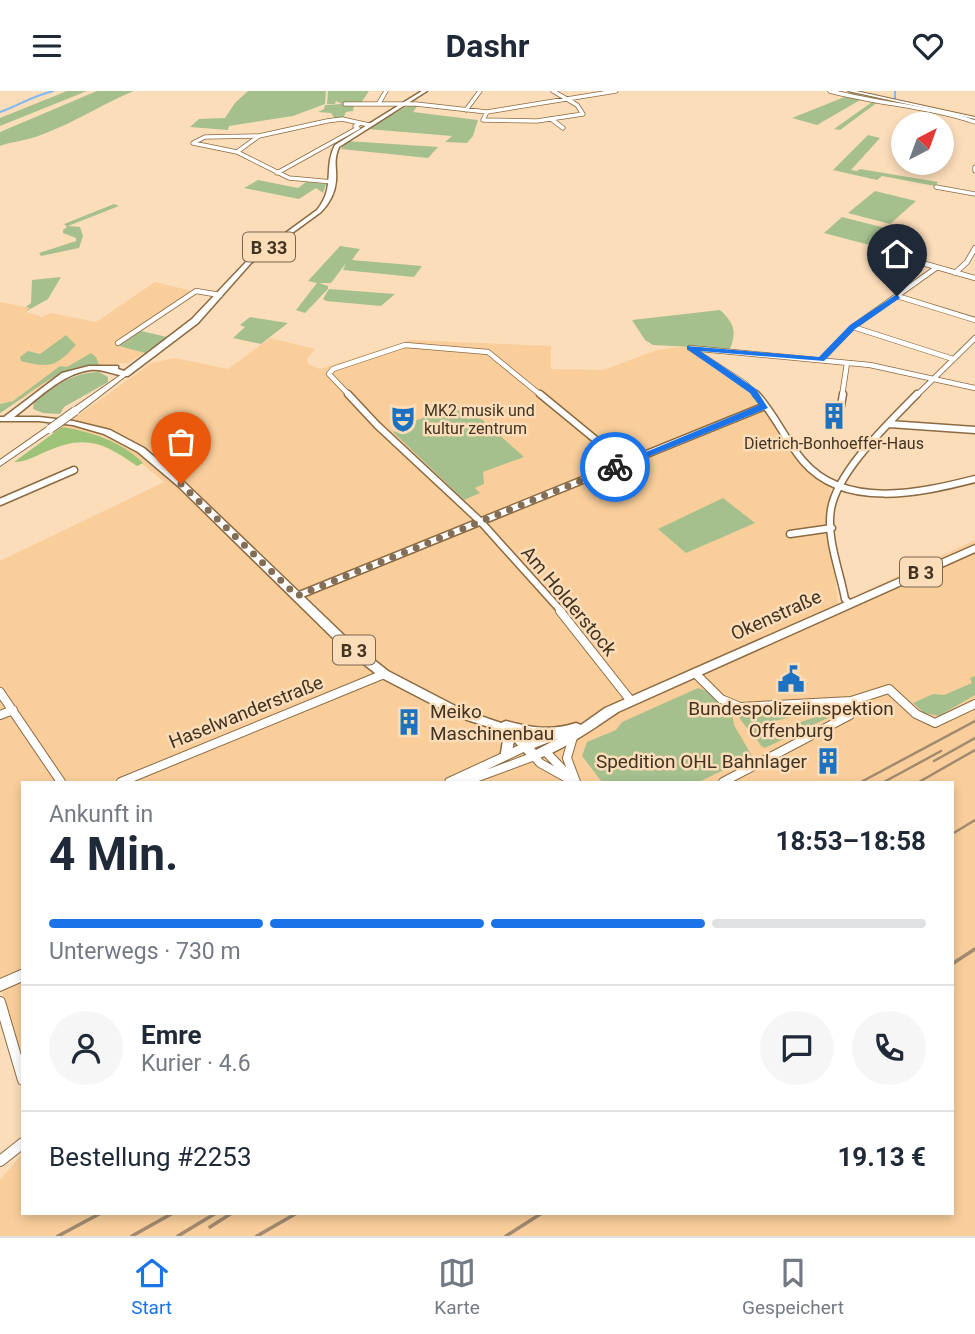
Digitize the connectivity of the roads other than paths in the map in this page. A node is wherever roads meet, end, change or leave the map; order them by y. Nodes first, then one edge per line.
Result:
1 (386, 91) edge
2 (425, 91) edge
3 (480, 91) edge
4 (553, 91) edge
5 (575, 91) edge
6 (595, 91) edge
7 (616, 91) edge
8 (830, 91) edge
9 (850, 91) edge
10 (601, 94) junction
11 (584, 96) junction
12 (569, 100) junction
13 (379, 103) junction
14 (345, 104) dead end
15 (405, 104) junction
16 (466, 110) junction
17 (487, 111) junction
18 (551, 119) junction
19 (498, 120) junction
20 (975, 120) edge
21 (537, 121) junction
22 (360, 123) junction
23 (369, 125) junction
24 (499, 128) dead end
25 (563, 128) dead end
26 (537, 129) dead end
27 (259, 136) junction
28 (237, 152) junction
29 (277, 173) junction
30 (333, 182) junction
31 (936, 187) dead end
32 (975, 194) edge
33 (975, 249) edge
34 (891, 254) dead end
35 (936, 268) junction
36 (955, 273) junction
37 (975, 278) edge
38 (220, 295) junction
39 (897, 296) junction
40 (975, 320) edge
41 (853, 327) junction
42 (975, 338) edge
43 (118, 343) dead end
44 (967, 346) junction
45 (975, 348) edge
46 (953, 359) junction
47 (821, 360) junction
48 (143, 362) junction
49 (847, 363) junction
50 (109, 369) junction
51 (125, 375) junction
52 (936, 376) junction
53 (975, 388) edge
54 (22, 406) junction
55 (765, 406) junction
56 (841, 406) dead end
57 (4, 419) edge
58 (39, 419) junction
59 (889, 424) junction
60 (975, 430) edge
61 (624, 463) junction
62 (0, 464) edge
63 (74, 470) dead end
64 (975, 479) edge
65 (839, 485) junction
66 (0, 502) edge
67 (481, 522) junction
68 (832, 528) junction
69 (790, 534) dead end
70 (975, 548) edge
71 (297, 596) junction
72 (849, 603) junction
73 (695, 673) junction
74 (384, 674) junction
75 (0, 692) edge
76 (631, 701) junction
77 (851, 701) junction
78 (975, 704) edge
79 (13, 710) junction
80 (0, 715) edge
81 (492, 723) junction
82 (530, 732) junction
83 (571, 733) junction
84 (536, 749) junction
85 (507, 754) junction
86 (60, 781) edge
87 (123, 781) edge
88 (452, 781) edge
89 (467, 781) edge
90 (573, 781) edge
91 (574, 781) edge
92 (575, 781) edge
93 (725, 781) edge
94 (21, 976) edge
95 (0, 985) edge
96 (0, 1002) edge
97 (21, 1073) edge
98 (21, 1145) edge
99 (0, 1161) edge

1 - 13 street
2 - 15 main road, B 33
3 - 16 street
4 - 12 street
5 - 11 street
6 - 10 street
7 - 10 street
8 - 20 street
9 - 20 main road
10 - 11 street
11 - 12 street
12 - 17 street
12 - 18 street
13 - 14 street
13 - 15 street
15 - 16 street
15 - 23 main road, B 33
16 - 17 street
17 - 19 street
18 - 21 street
18 - 25 street
19 - 21 street
19 - 24 street
21 - 26 street
22 - 23 street
22 - 27 street
22 - 29 street
23 - 30 main road, B 33
27 - 28 street
27 - 28 street
28 - 29 street
29 - 30 street
30 - 38 main road, B 33
31 - 32 street
33 - 36 street
34 - 35 street
35 - 36 street
35 - 39 street
36 - 37 street
38 - 43 street
38 - 48 main road, B 33
39 - 40 street
39 - 41 street
41 - 46 street
41 - 47 street
42 - 44 street, Okenstraße
44 - 45 street
44 - 46 street, Okenstraße
46 - 52 street, Okenstraße
47 - 49 street
47 - 55 street
48 - 50 main road
48 - 51 main road, B 33
49 - 52 street
49 - 56 street
50 - 51 main road
50 - 54 main road
51 - 62 main road, bridge
52 - 53 street
52 - 59 street, Okenstraße
54 - 57 main road
54 - 58 main road
55 - 61 street
55 - 65 street
57 - 58 main road, B 3
58 - 71 main road, B 3
59 - 60 street
59 - 65 street, Okenstraße
61 - 67 street
61 - 67 street, Am Holderstock
63 - 66 street
64 - 65 street
65 - 68 street, Okenstraße
67 - 71 street
67 - 76 street, Am Holderstock
68 - 69 street
68 - 72 street, Okenstraße
70 - 72 main road, B 3
71 - 74 main road, B 3
72 - 73 main road, Okenstraße / B 3
73 - 76 main road, Okenstraße / B 3
73 - 77 street
74 - 81 main road, B 3
74 - 87 street, Haselwanderstraße
75 - 79 street
76 - 83 main road, Okenstraße / B 3
77 - 78 street
77 - 93 street
79 - 80 street
79 - 86 street
81 - 82 main road, B 3
81 - 84 main road, B 3
81 - 85 main road
82 - 83 main road, B 3
82 - 84 main road
83 - 84 main road, Okenstraße / B 3
83 - 92 street
84 - 85 main road, Okenstraße / B 3
84 - 89 main road, Okenstraße
84 - 90 street
84 - 91 street
85 - 88 main road, Okenstraße
94 - 95 main road
96 - 97 street
98 - 99 street

